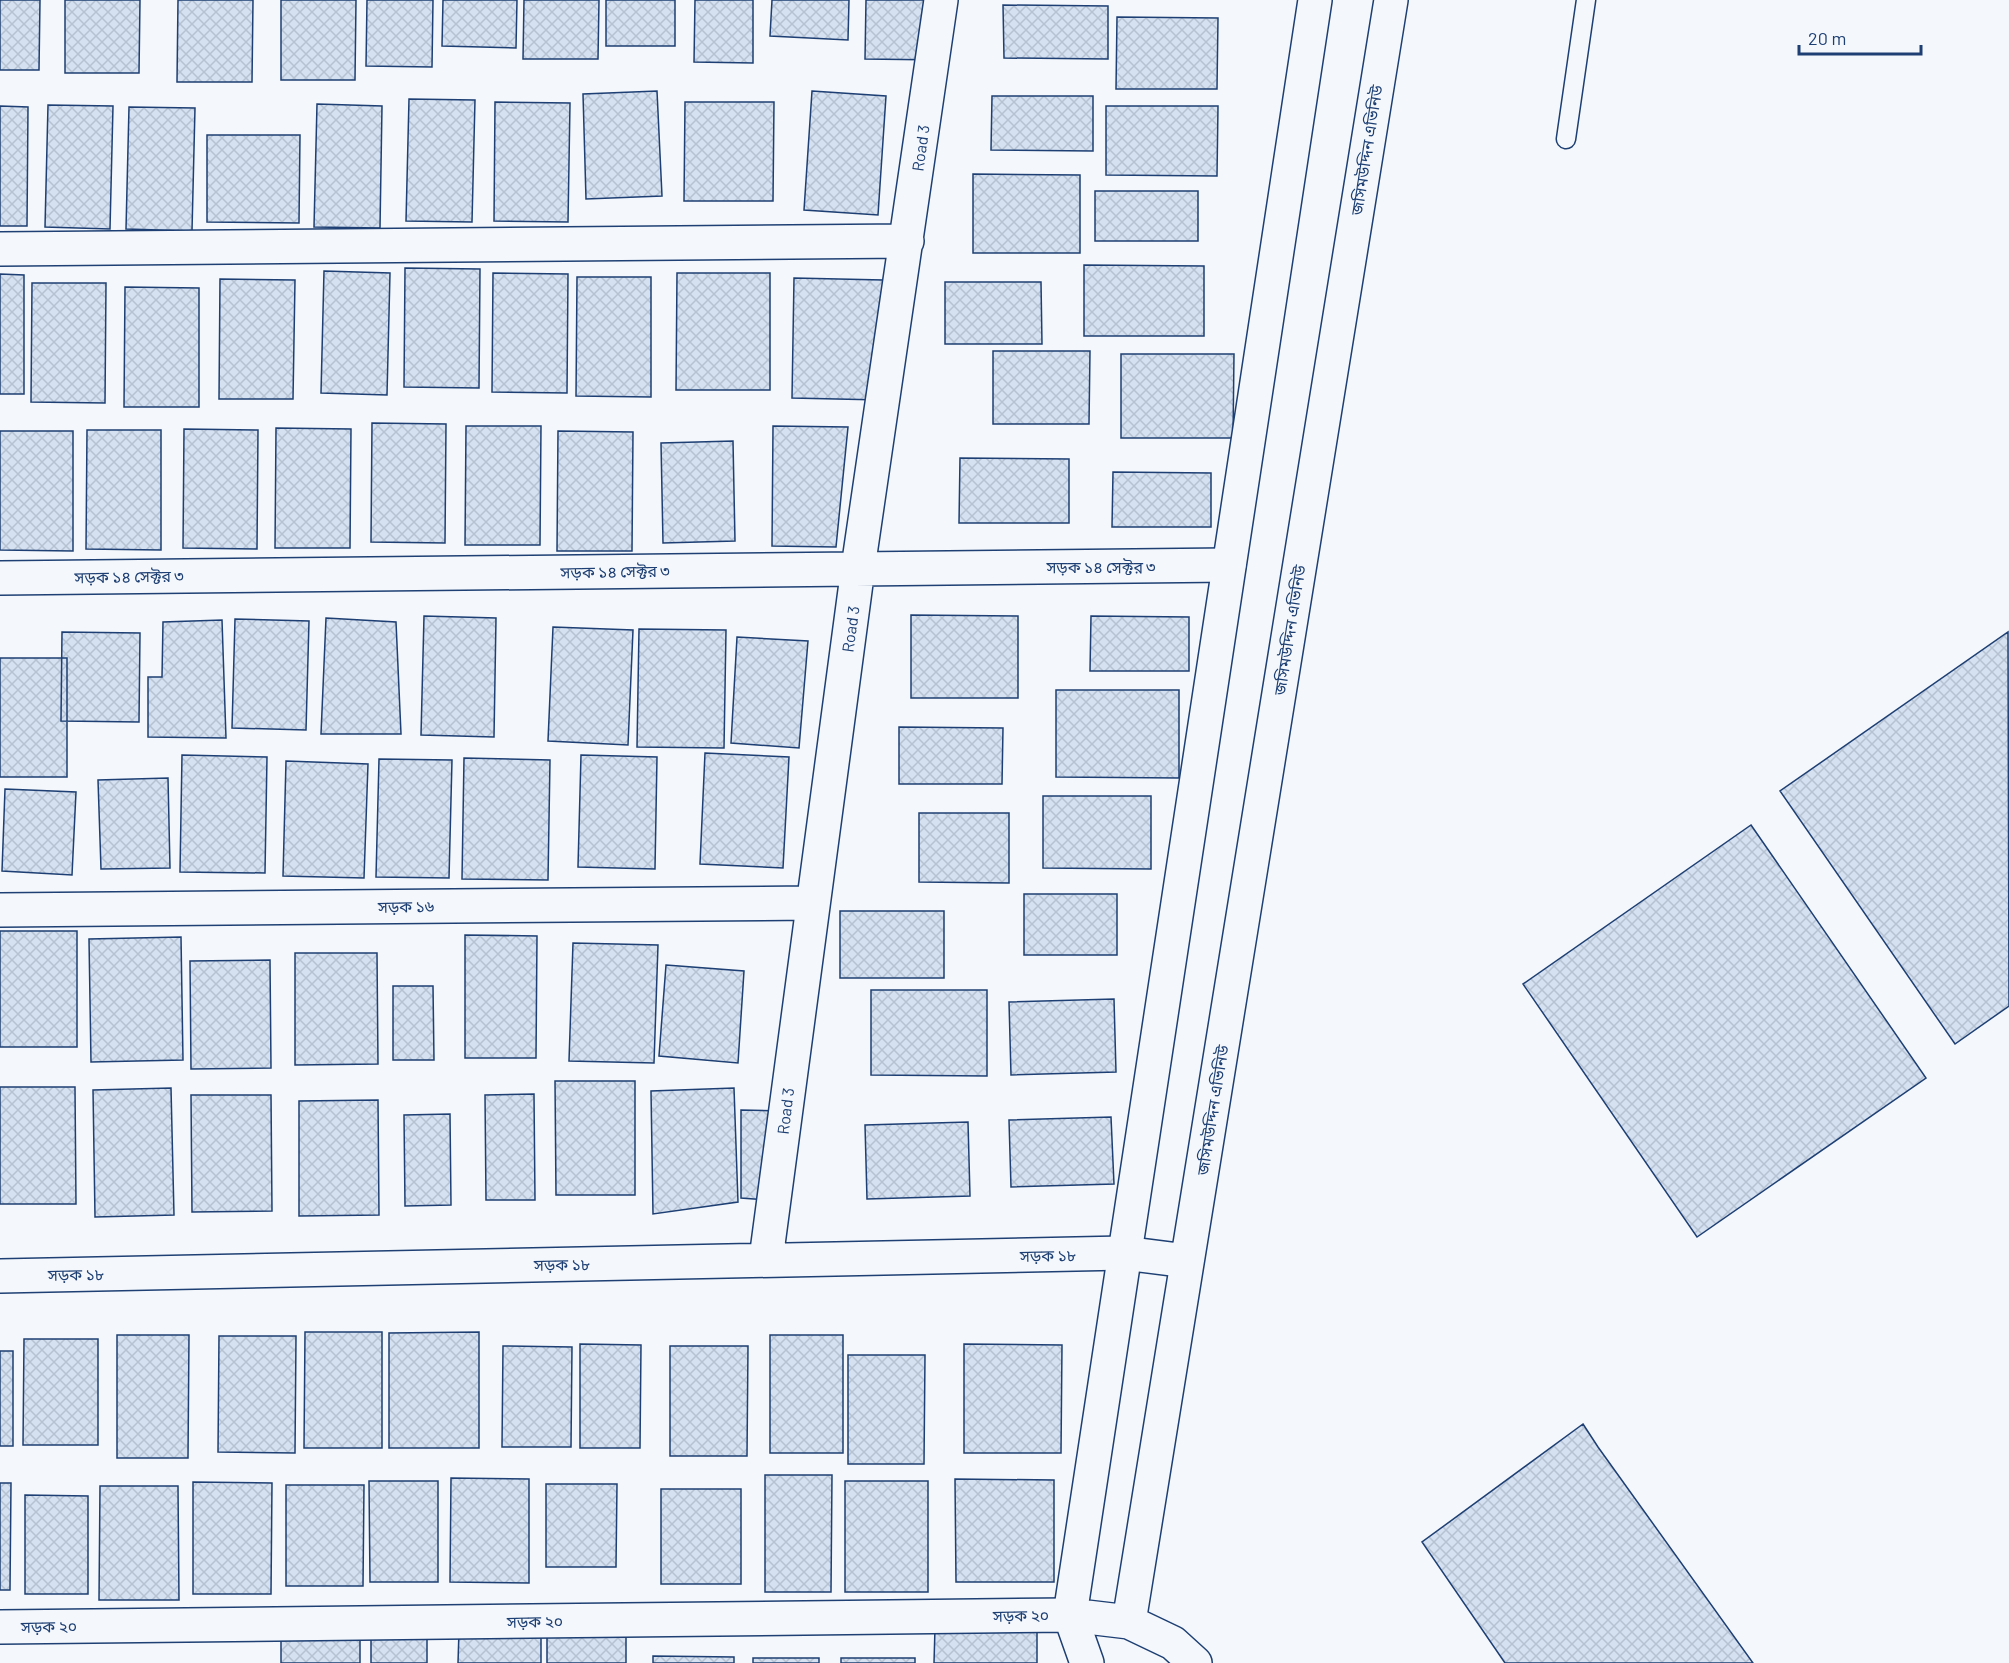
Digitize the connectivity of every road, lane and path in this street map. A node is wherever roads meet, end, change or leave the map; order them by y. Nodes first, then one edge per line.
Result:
1 (941, 0) edge
2 (1315, 0) edge
3 (1391, 0) edge
4 (1586, 0) edge
5 (1566, 139) dead end
6 (907, 241) junction
7 (0, 249) edge
8 (1229, 566) junction
9 (858, 568) junction
10 (0, 578) edge
11 (812, 903) junction
12 (0, 910) edge
13 (1125, 1253) junction
14 (766, 1259) junction
15 (1188, 1261) junction
16 (0, 1276) edge
17 (1070, 1615) junction
18 (1130, 1622) junction
19 (0, 1626) edge
20 (1087, 1663) edge
21 (1195, 1663) edge

1 - 6 street, Road 3
2 - 8 street
3 - 15 street, জসিমউদ্দিন এভিনিউ
4 - 5 lane
6 - 7 street
6 - 9 street, Road 3
8 - 9 street, সড়ক ১৪ সেক্টর ৩
8 - 13 street
9 - 10 street, সড়ক ১৪ সেক্টর ৩
9 - 11 street, Road 3
11 - 12 street, সড়ক ১৬
11 - 14 street, Road 3
13 - 14 street, সড়ক ১৮
13 - 15 street
13 - 17 street
14 - 16 street, সড়ক ১৮
15 - 18 street, জসিমউদ্দিন এভিনিউ
17 - 18 street, সড়ক ২০
17 - 19 street, সড়ক ২০
17 - 20 street
18 - 21 street, সড়ক ২০

